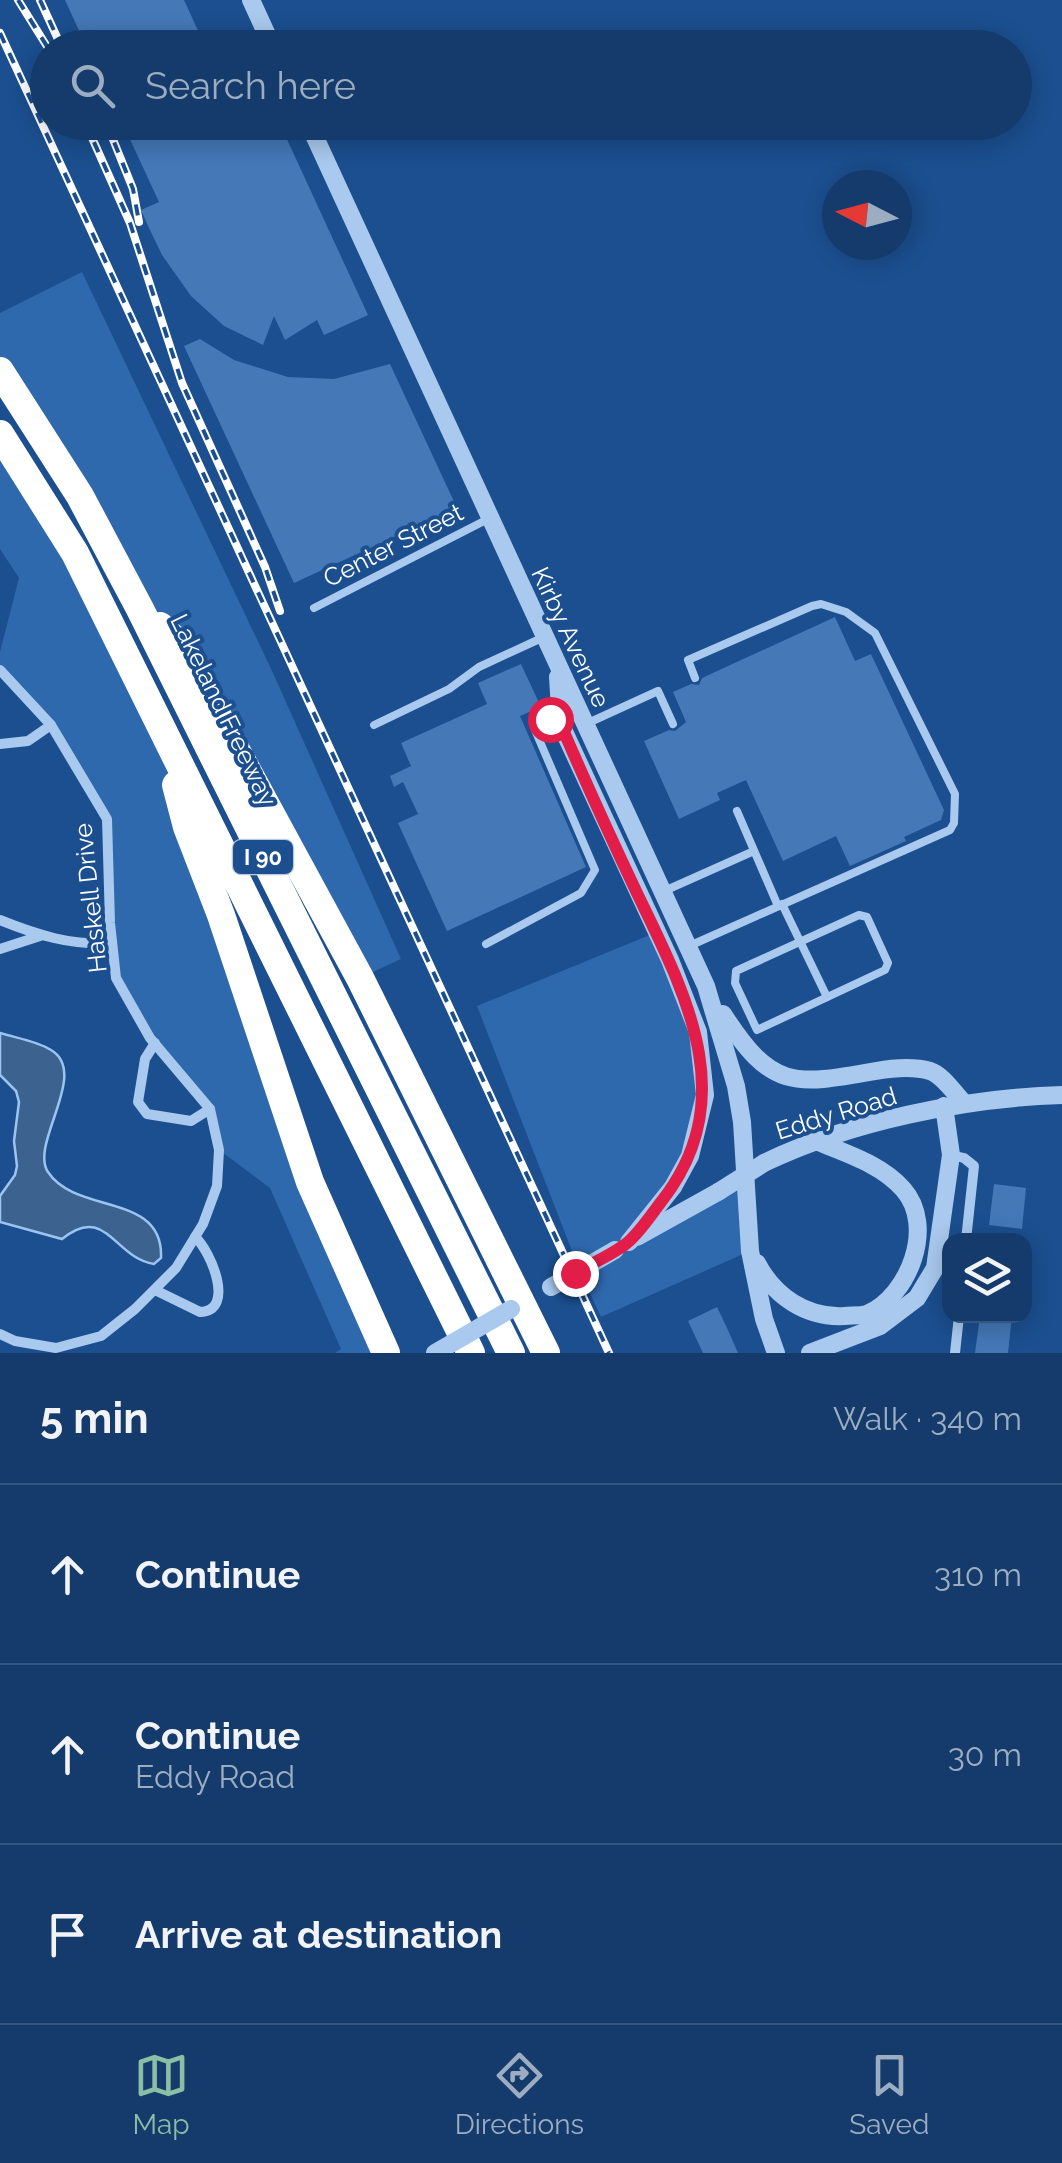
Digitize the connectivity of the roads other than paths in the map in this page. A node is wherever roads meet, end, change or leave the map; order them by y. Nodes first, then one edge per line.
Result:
1 (251, 0) edge
2 (265, 30) edge
3 (316, 140) edge
4 (0, 370) edge
5 (0, 434) edge
6 (490, 518) junction
7 (140, 608) junction
8 (314, 608) dead end
9 (544, 636) junction
10 (557, 666) junction
11 (0, 670) edge
12 (695, 678) dead end
13 (560, 712) junction
14 (673, 724) dead end
15 (52, 725) junction
16 (374, 725) dead end
17 (584, 725) junction
18 (162, 731) junction
19 (0, 744) edge
20 (737, 811) dead end
21 (754, 851) junction
22 (662, 892) junction
23 (780, 905) junction
24 (0, 920) edge
25 (41, 936) junction
26 (801, 942) junction
27 (112, 943) junction
28 (486, 944) dead end
29 (687, 947) junction
30 (0, 949) edge
31 (706, 986) junction
32 (828, 998) junction
33 (155, 1043) junction
34 (1062, 1095) edge
35 (964, 1103) junction
36 (944, 1106) junction
37 (210, 1108) junction
38 (816, 1140) junction
39 (951, 1154) junction
40 (967, 1233) edge
41 (196, 1237) junction
42 (622, 1246) junction
43 (750, 1251) junction
44 (154, 1290) junction
45 (517, 1306) junction
46 (866, 1314) junction
47 (958, 1323) edge
48 (0, 1334) edge
49 (37, 1349) edge
50 (818, 1350) edge
51 (386, 1353) edge
52 (434, 1353) edge
53 (471, 1353) edge
54 (511, 1353) edge
55 (546, 1353) edge
56 (776, 1353) edge
57 (955, 1353) edge

1 - 2 street
3 - 6 street, Kirby Avenue
4 - 7 highway, Lakeland Freeway / I 90
5 - 18 highway, I 90
6 - 8 lane, Center Street
6 - 9 street, Kirby Avenue
7 - 45 highway
7 - 54 highway, Lakeland Freeway / I 90
9 - 10 street, Kirby Avenue
9 - 16 lane
10 - 13 street
10 - 17 street, Kirby Avenue
11 - 15 street, Haskell Drive
12 - 23 lane
13 - 28 lane
13 - 42 street
14 - 17 lane
15 - 19 street
15 - 27 street, Haskell Drive
17 - 22 street, Kirby Avenue
18 - 51 highway
18 - 53 highway, I 90
20 - 21 lane
21 - 22 lane
21 - 23 lane
22 - 29 street, Kirby Avenue
23 - 26 lane
23 - 29 lane
24 - 25 street
25 - 27 street
25 - 30 street
26 - 32 lane
26 - 32 lane
26 - 32 lane
27 - 33 street, Haskell Drive
29 - 31 street, Kirby Avenue
31 - 35 street
31 - 43 street, Kirby Avenue
33 - 37 street, Haskell Drive
33 - 37 street
34 - 35 street, Eddy Road
35 - 36 street, Eddy Road
36 - 38 street, Eddy Road
36 - 39 street
37 - 41 street, Haskell Drive
38 - 42 street, Eddy Road, bridge
38 - 46 street
39 - 40 street
39 - 50 street
41 - 44 street, Haskell Drive
41 - 44 street
42 - 45 street, Eddy Road, bridge
43 - 46 street
43 - 56 street, Kirby Avenue
44 - 49 street, Haskell Drive
45 - 52 street, Eddy Road, bridge
45 - 55 highway
46 - 50 street
47 - 57 street
48 - 49 street, Haskell Drive

